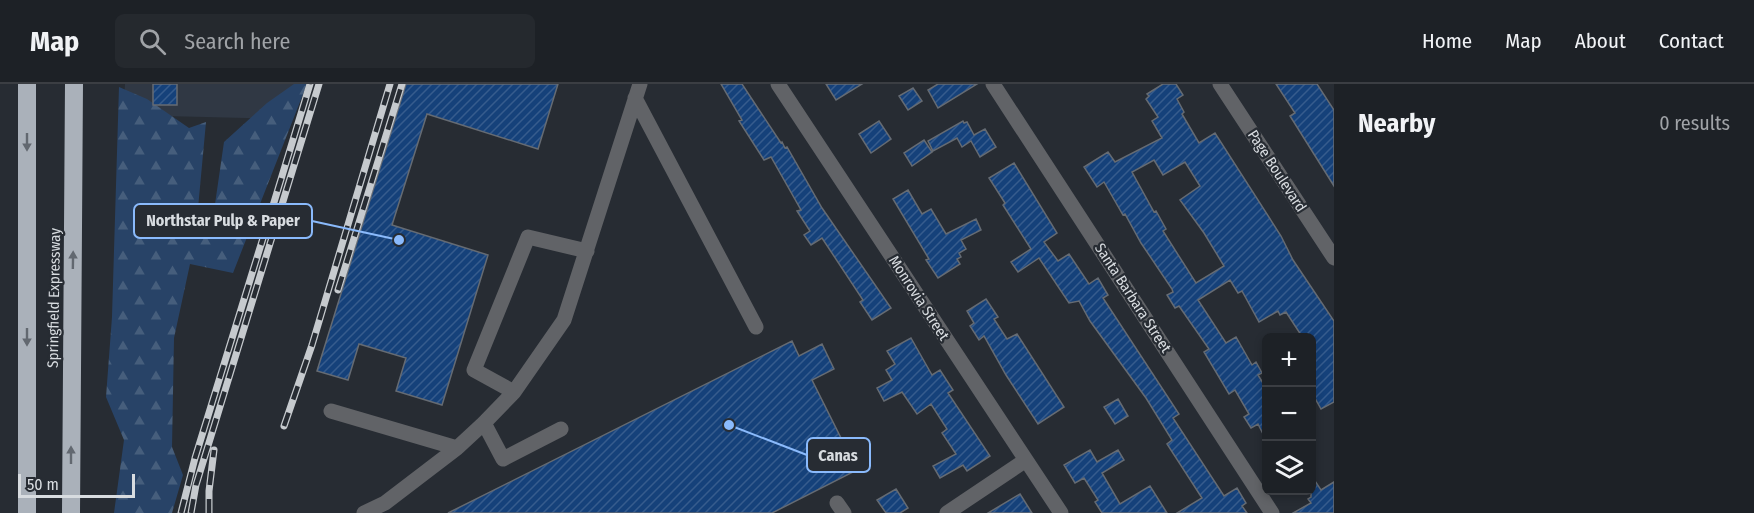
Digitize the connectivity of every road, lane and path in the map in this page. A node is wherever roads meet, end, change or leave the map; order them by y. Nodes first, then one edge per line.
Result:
1 (27, 84) edge
2 (74, 84) edge
3 (778, 84) edge
4 (993, 84) edge
5 (1220, 84) edge
6 (637, 91) edge
7 (587, 251) junction
8 (1334, 258) edge
9 (756, 327) dead end
10 (514, 392) junction
11 (331, 411) dead end
12 (484, 423) junction
13 (561, 429) dead end
14 (457, 448) junction
15 (1026, 460) junction
16 (27, 513) edge
17 (71, 513) edge
18 (364, 513) edge
19 (946, 513) edge
20 (1061, 513) edge
21 (1272, 513) edge

1 -> 16 highway, Springfield Expressway
17 -> 2 highway, Springfield Expressway
3 - 15 street, Monrovia Street
4 - 21 street, Santa Barbara Street
5 - 8 street, Page Boulevard
6 - 7 street
6 - 9 street
7 - 10 street
7 - 10 street
10 - 12 street
11 - 14 street
12 - 13 street
12 - 14 street
14 - 18 street
15 - 19 street
15 - 20 street, Monrovia Street

